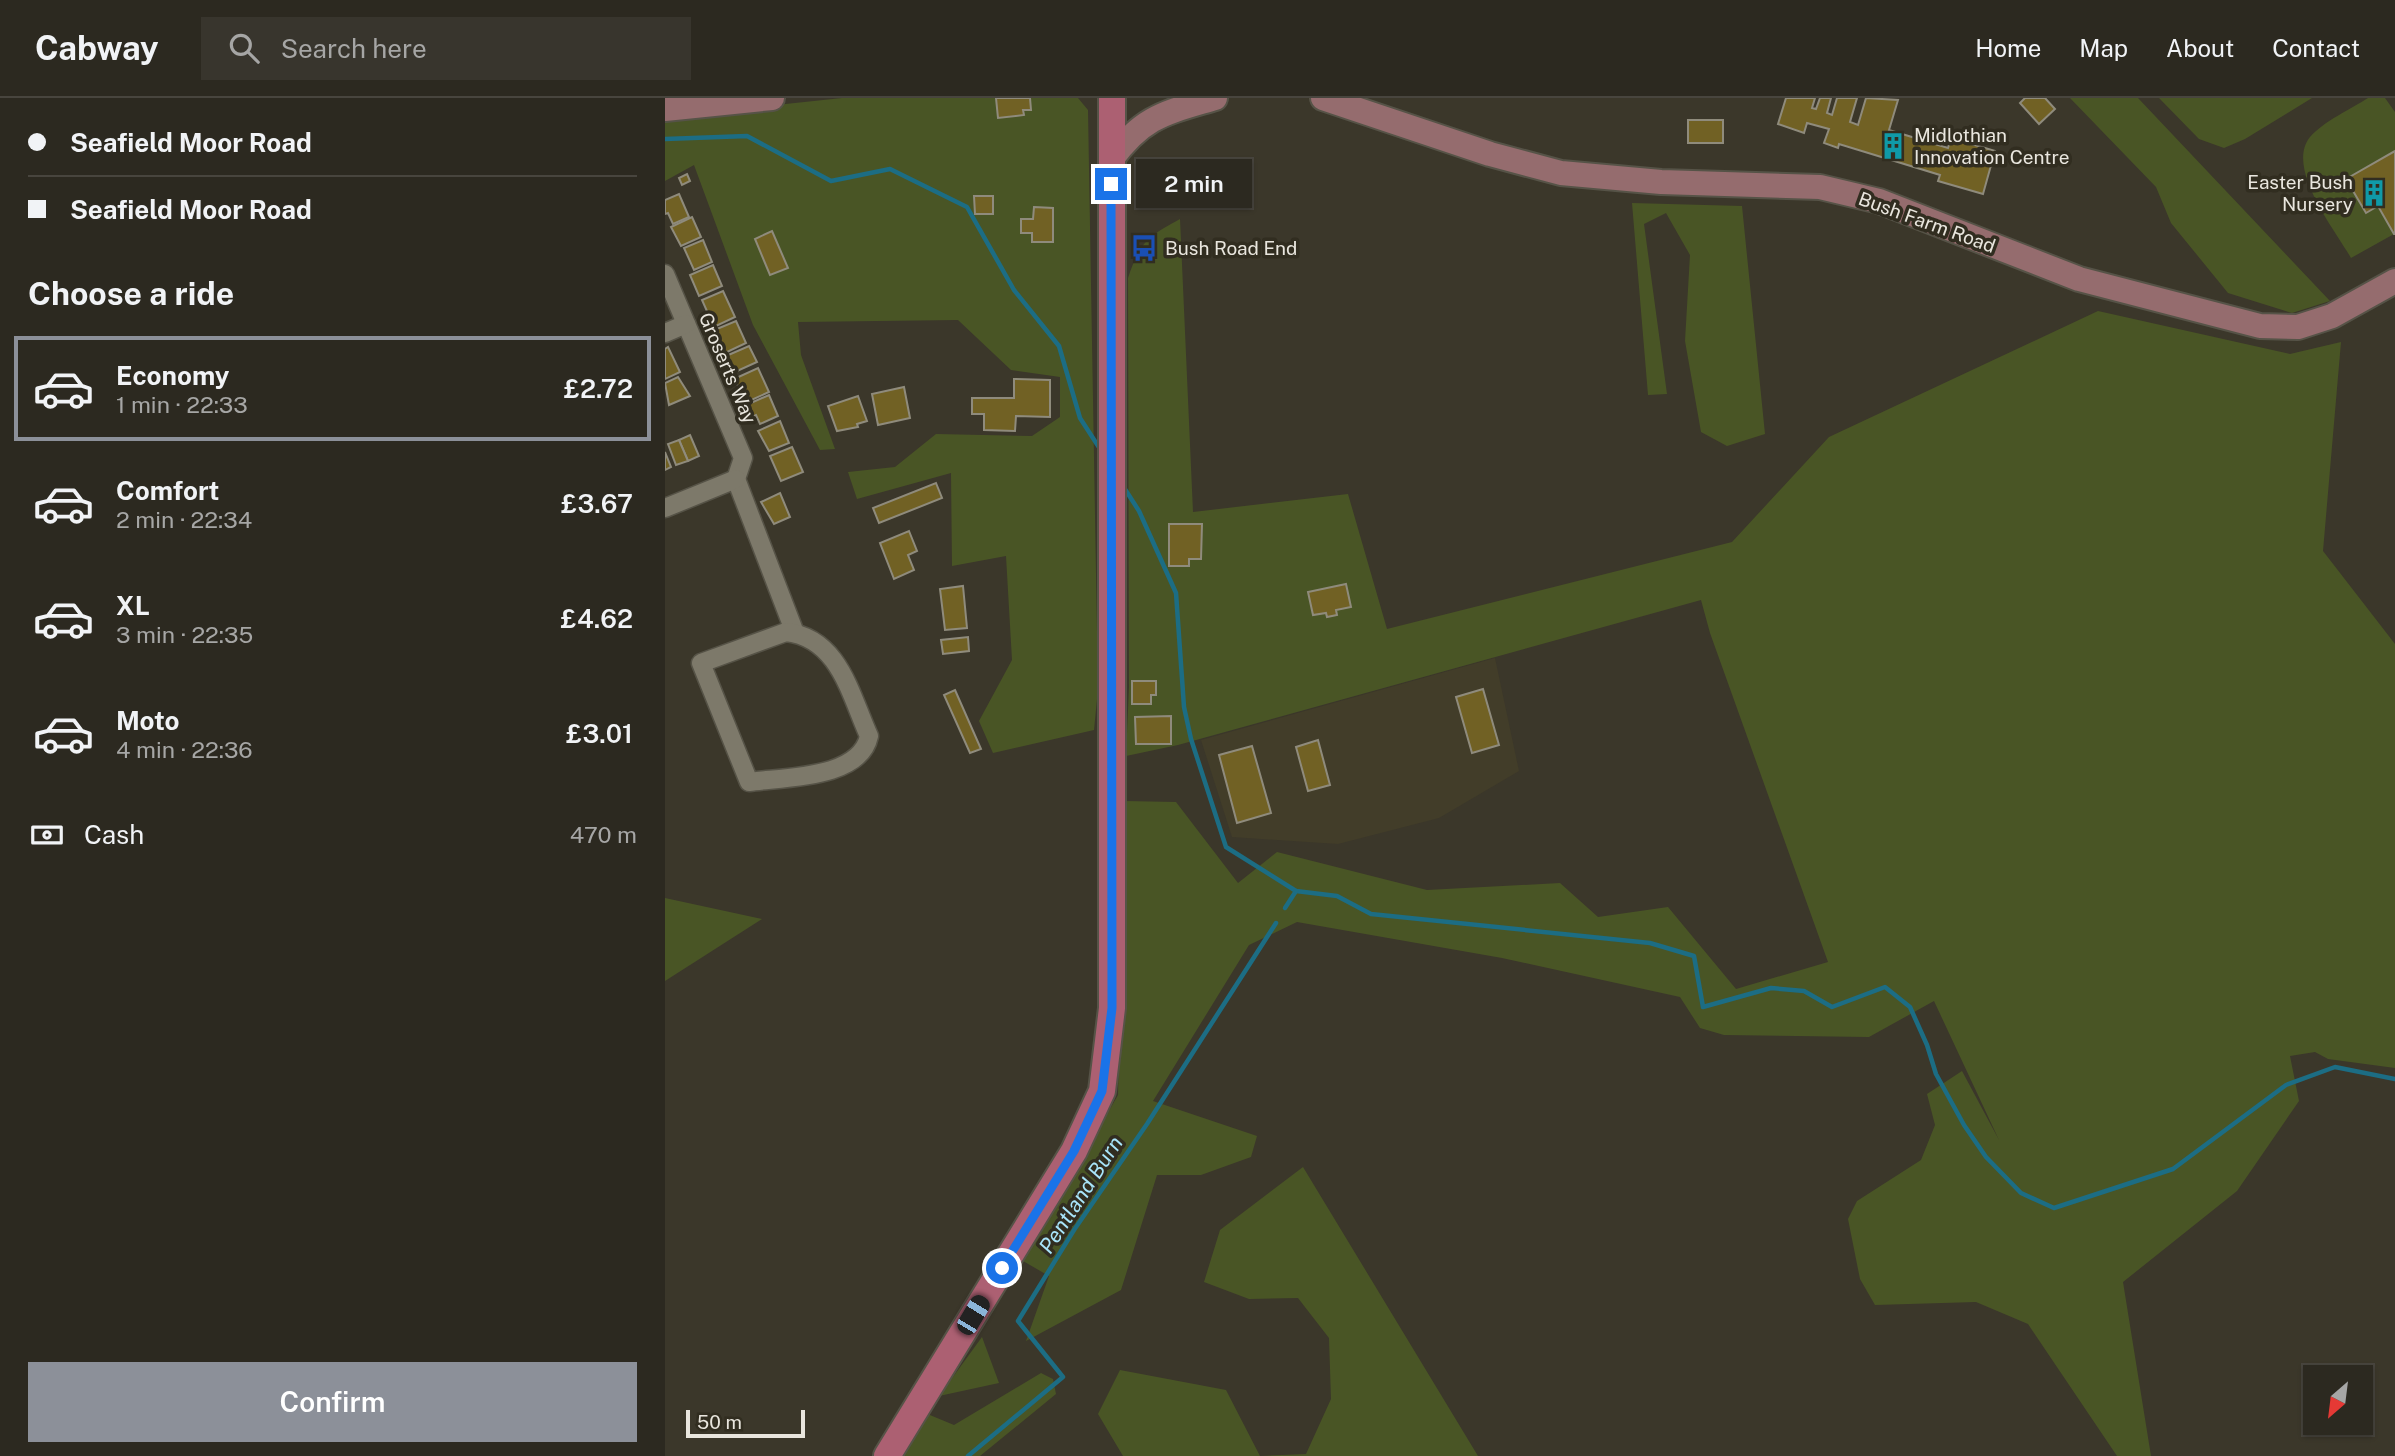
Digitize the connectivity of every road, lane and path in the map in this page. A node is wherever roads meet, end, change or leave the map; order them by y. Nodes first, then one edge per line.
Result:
1 (772, 98) edge
2 (1112, 98) edge
3 (1215, 98) edge
4 (1323, 98) edge
5 (665, 109) edge
6 (1111, 160) junction
7 (665, 274) edge
8 (2395, 281) edge
9 (686, 324) junction
10 (665, 333) edge
11 (736, 479) junction
12 (665, 508) edge
13 (795, 633) junction
14 (887, 1456) edge

1 - 5 street
2 - 6 main road
3 - 6 street
4 - 8 street, Bush Farm Road
6 - 14 main road
7 - 9 street, Groserts Way
9 - 10 street
9 - 11 street, Groserts Way
11 - 12 street
11 - 13 street
13 - 13 street

